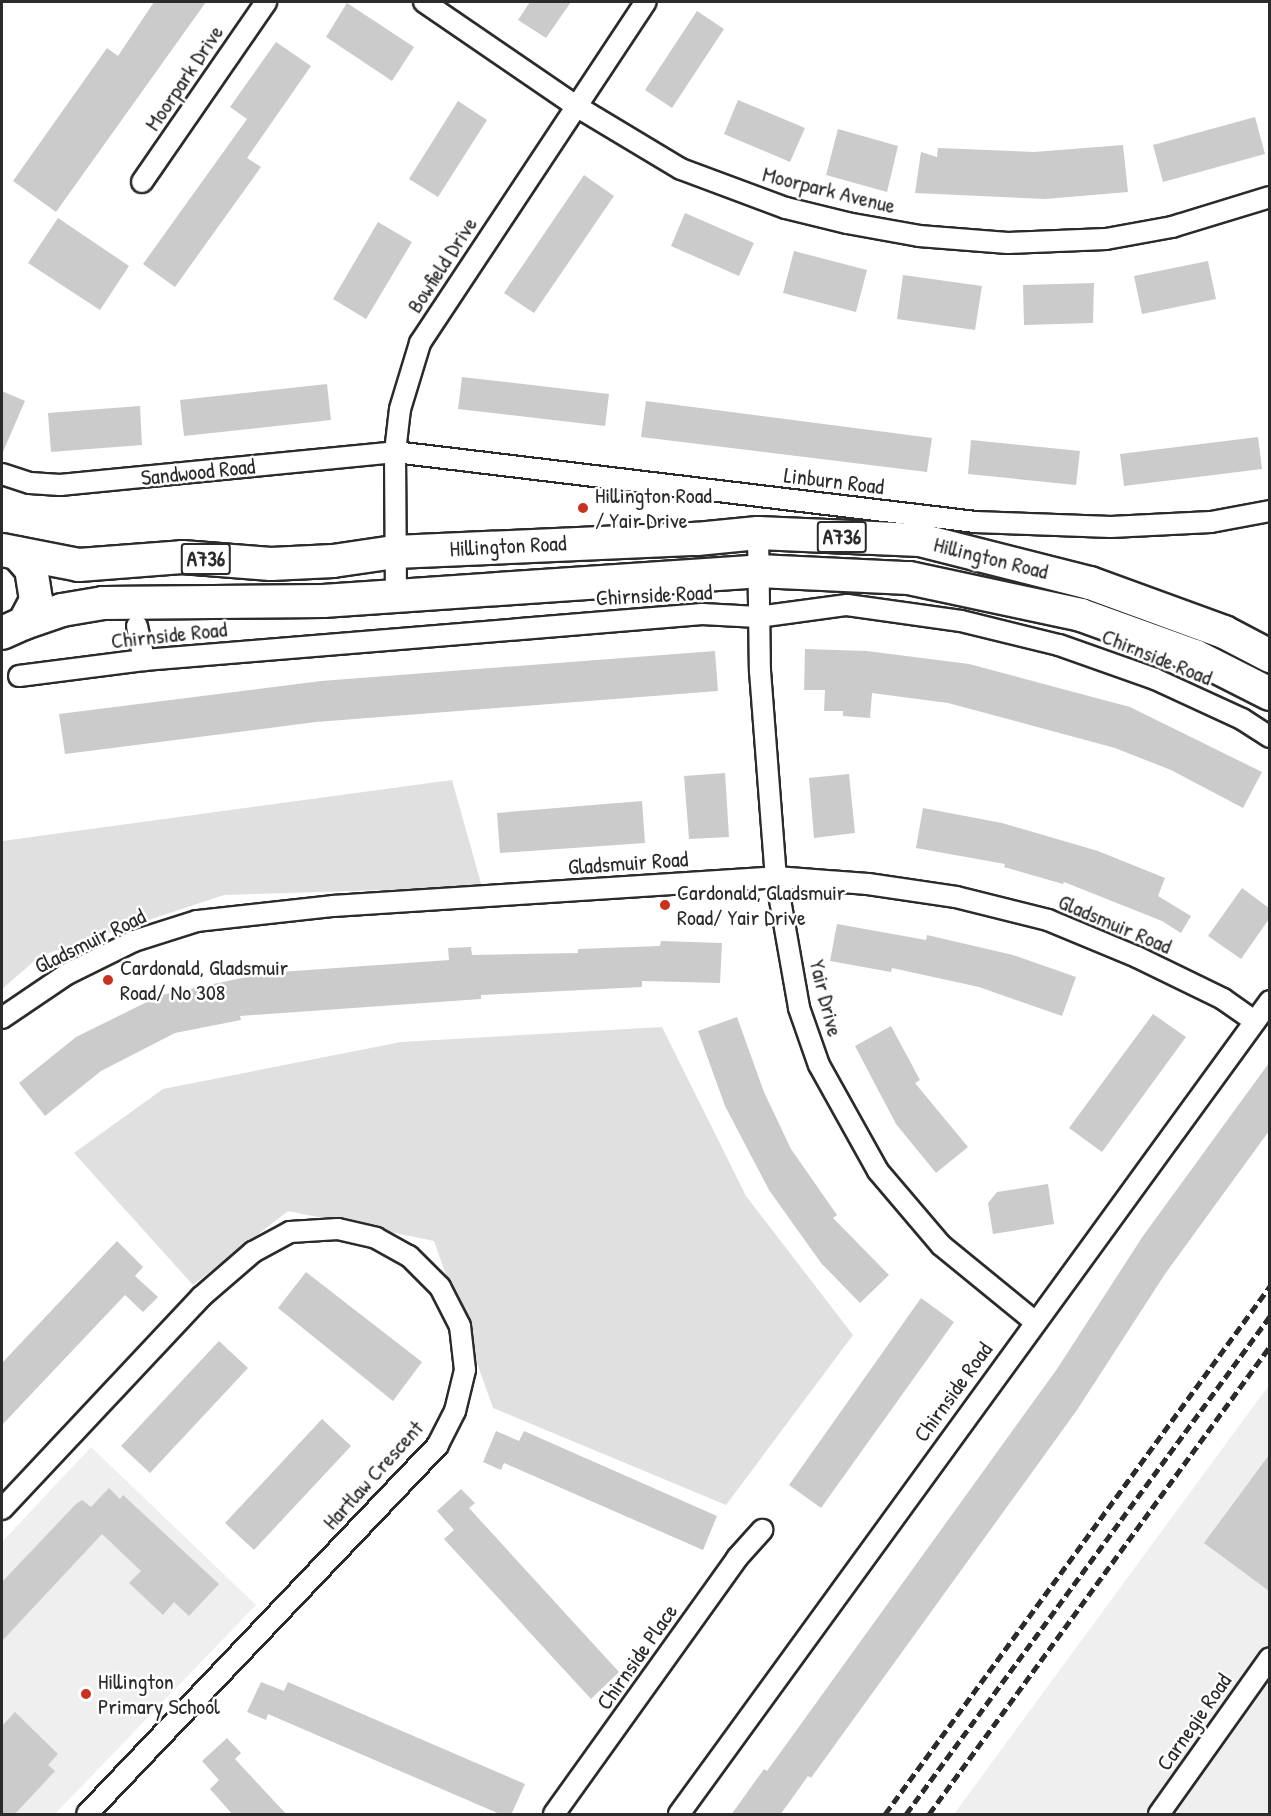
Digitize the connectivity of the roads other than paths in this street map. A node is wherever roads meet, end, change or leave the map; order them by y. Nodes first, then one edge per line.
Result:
1 (266, 2) edge
2 (424, 2) edge
3 (646, 2) edge
4 (576, 106) junction
5 (142, 182) dead end
6 (1269, 197) edge
7 (395, 452) junction
8 (2, 474) edge
9 (1269, 511) edge
10 (758, 533) junction
11 (6, 550) edge
12 (395, 552) junction
13 (758, 570) junction
14 (396, 595) junction
15 (758, 617) junction
16 (137, 626) dead end
17 (13, 628) edge
18 (1269, 656) edge
19 (144, 660) junction
20 (20, 676) dead end
21 (1269, 694) edge
22 (1269, 737) edge
23 (776, 877) junction
24 (1269, 1001) edge
25 (2, 1018) edge
26 (1255, 1021) junction
27 (1035, 1322) junction
28 (2, 1509) edge
29 (762, 1530) dead end
30 (1267, 1667) edge
31 (87, 1815) edge
32 (554, 1815) edge
33 (680, 1815) edge
34 (1159, 1815) edge

1 - 5 street, Moorpark Drive
2 - 4 street, Moorpark Avenue
3 - 4 street, Bowfield Drive
4 - 6 street, Moorpark Avenue
4 - 7 street, Bowfield Drive
7 - 8 street, Sandwood Road
7 - 9 street, Linburn Road
7 - 12 street, Bowfield Drive
10 - 12 main road, Hillington Road / A736
10 - 13 street, Yair Drive
10 - 18 main road, Hillington Road / A736
11 - 12 main road, Hillington Road / A736
11 - 17 main road
12 - 14 street, Bowfield Drive
13 - 14 main road, Hillington Road / A736
13 - 15 street, Yair Drive
13 - 21 main road, Hillington Road / A736
14 - 17 main road, Hillington Road / A736
15 - 19 street, Chirnside Road
15 - 22 street, Chirnside Road
15 - 23 street, Yair Drive
16 - 19 street
19 - 20 street, Chirnside Road
23 - 25 street, Gladsmuir Road
23 - 26 street, Gladsmuir Road
23 - 27 street, Yair Drive
24 - 26 street, Chirnside Road
26 - 27 street, Chirnside Road
27 - 33 street, Chirnside Road
28 - 31 street, Hartlaw Crescent
29 - 32 street, Chirnside Place
30 - 34 street, Carnegie Road

